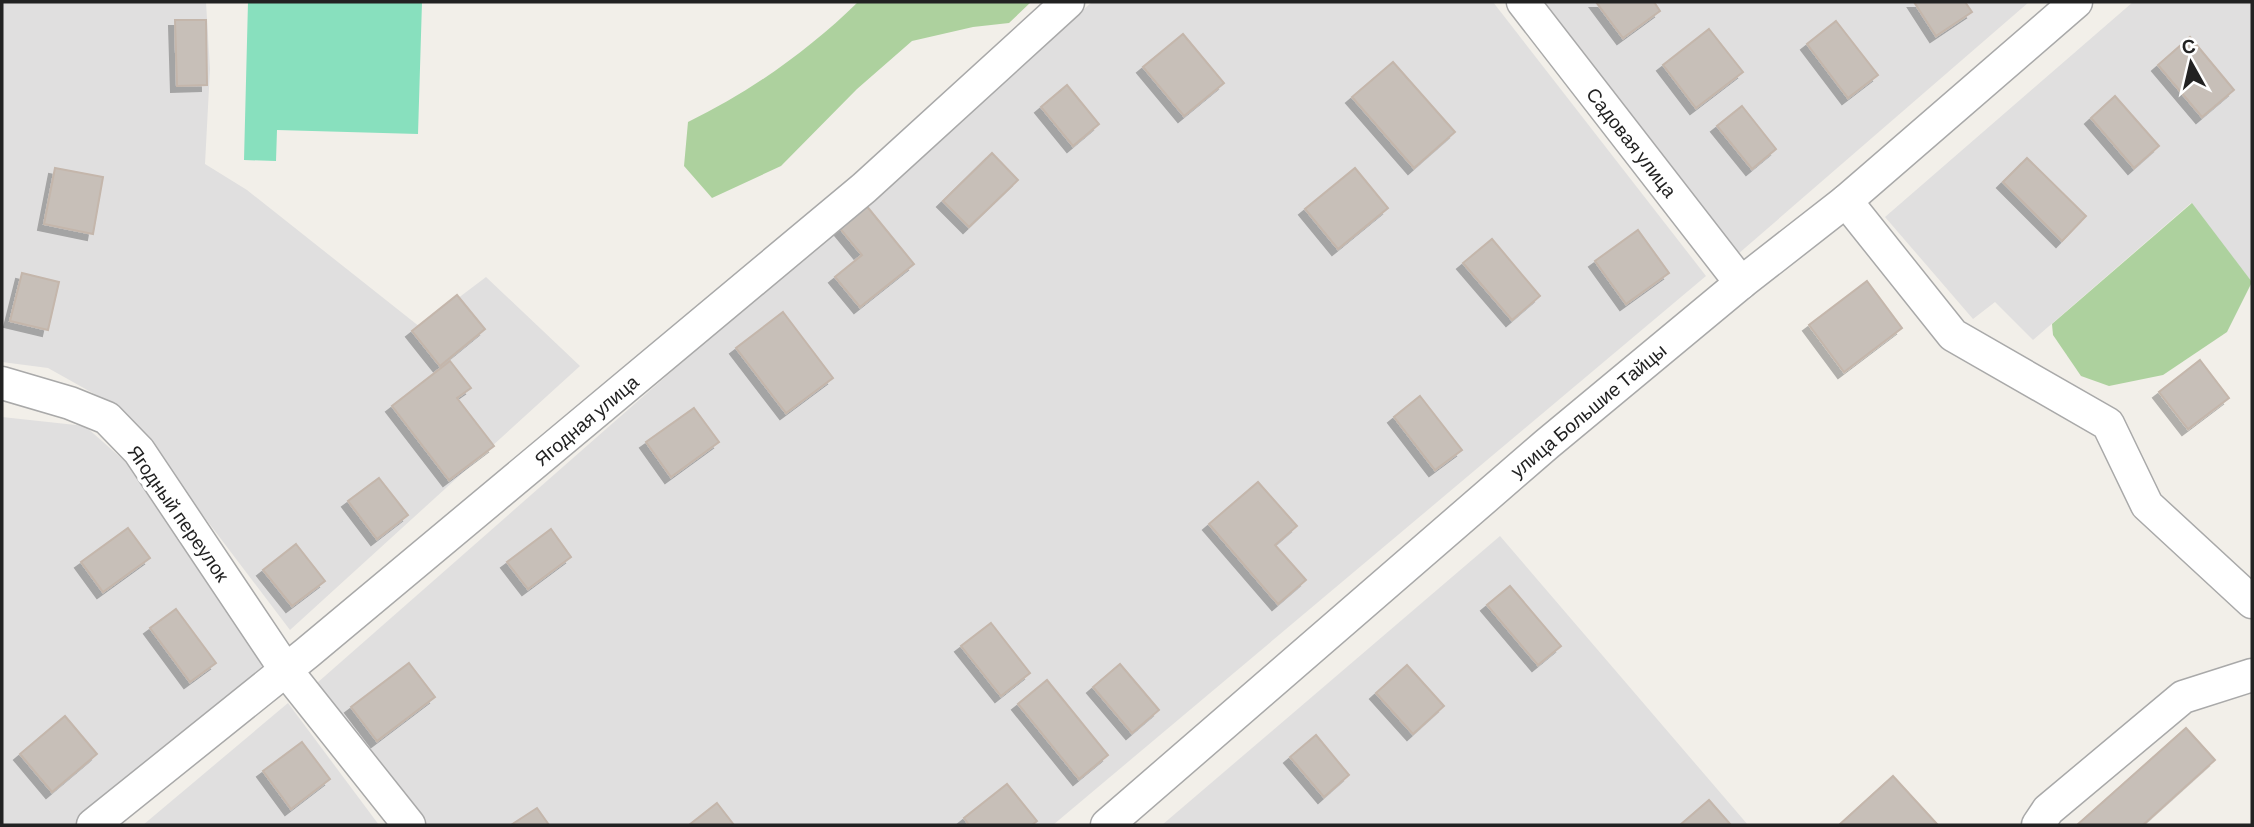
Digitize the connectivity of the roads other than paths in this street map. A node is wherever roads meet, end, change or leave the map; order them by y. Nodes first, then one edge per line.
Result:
1 (1068, 2) edge
2 (1523, 2) edge
3 (2076, 2) edge
4 (1846, 201) junction
5 (1741, 283) junction
6 (2, 383) edge
7 (2252, 602) edge
8 (285, 669) junction
9 (2252, 675) edge
10 (93, 825) edge
11 (409, 825) edge
12 (1108, 825) edge
13 (2038, 825) edge

1 - 8 street, Ягодная улица
2 - 5 street, Садовая улица
3 - 4 street, улица Большие Тайцы
4 - 5 street, улица Большие Тайцы
4 - 7 street
5 - 12 street, улица Большие Тайцы
6 - 8 street, Ягодный переулок
8 - 10 street, Ягодная улица
8 - 11 street, Ягодный переулок
9 - 13 street

